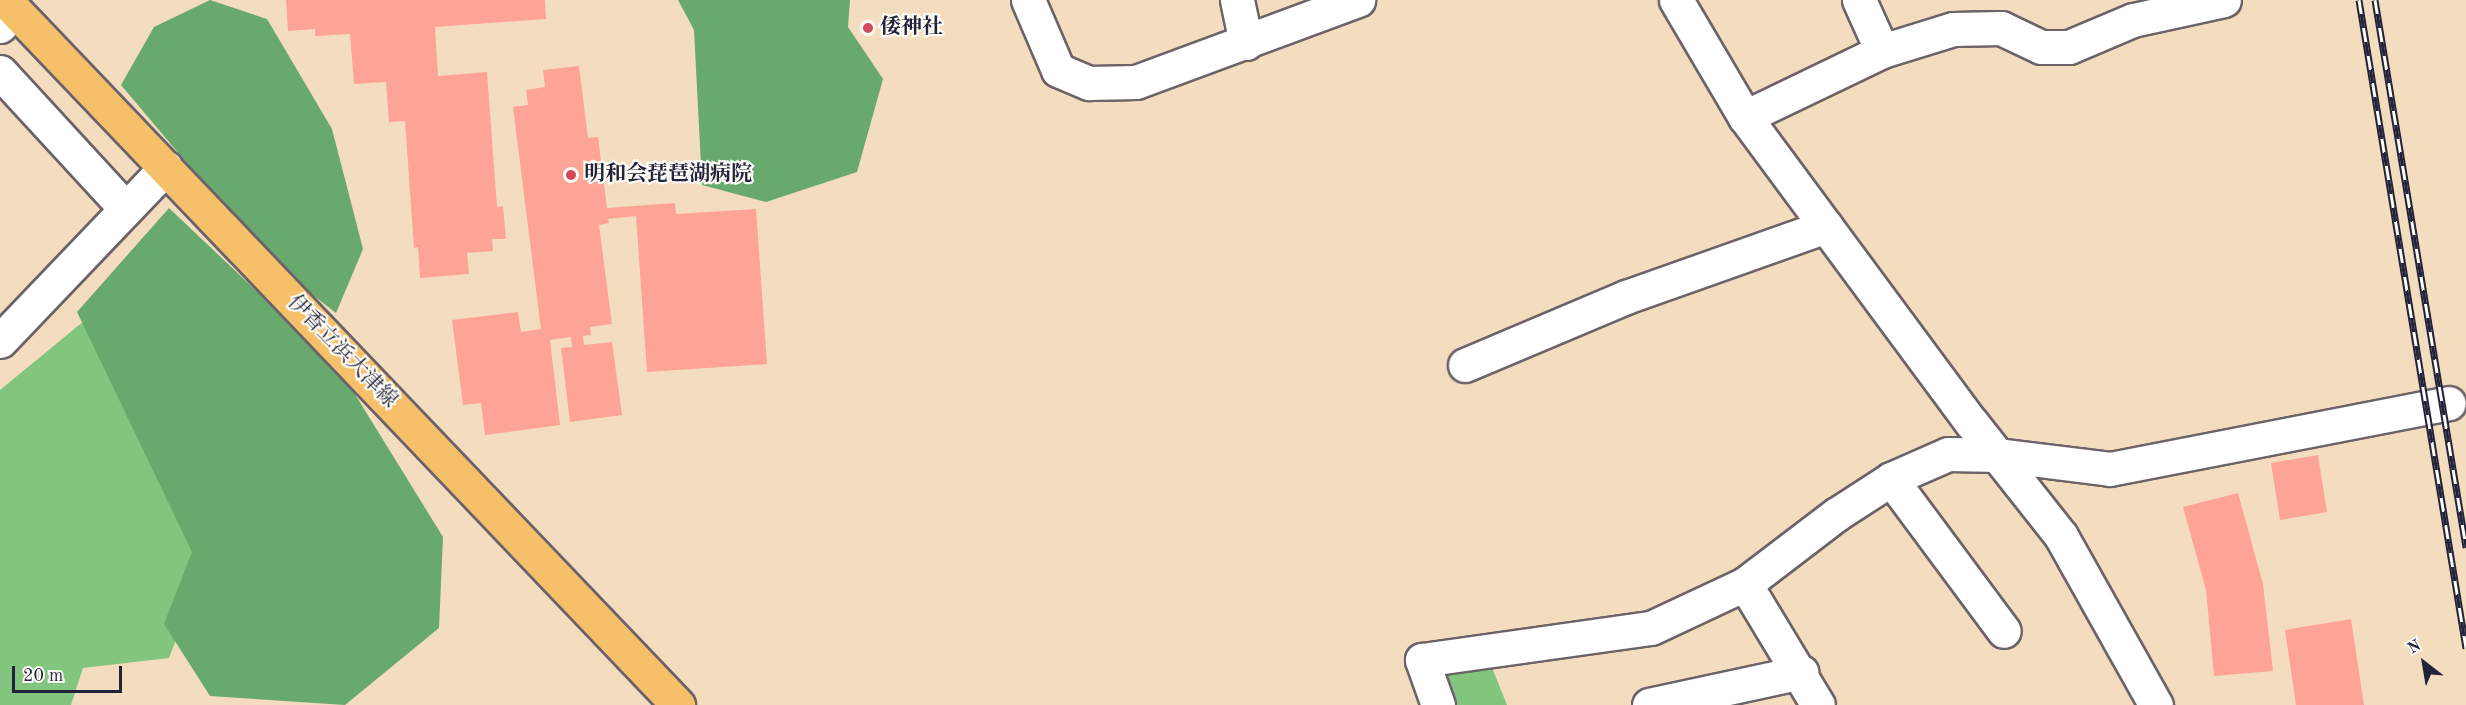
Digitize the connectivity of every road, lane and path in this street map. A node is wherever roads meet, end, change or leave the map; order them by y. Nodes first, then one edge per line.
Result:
1 (1028, 0) edge
2 (1237, 0) edge
3 (1358, 0) edge
4 (1676, 0) edge
5 (1859, 0) edge
6 (2223, 0) edge
7 (6, 12) edge
8 (2120, 13) edge
9 (1245, 43) junction
10 (1882, 51) junction
11 (0, 72) edge
12 (1745, 117) junction
13 (166, 167) junction
14 (126, 209) junction
15 (1826, 226) junction
16 (0, 341) edge
17 (1465, 364) dead end
18 (2449, 402) dead end
19 (1998, 455) junction
20 (1891, 479) junction
21 (1745, 584) junction
22 (2004, 631) dead end
23 (1801, 672) junction
24 (678, 705) edge
25 (1438, 705) edge
26 (1649, 705) edge
27 (1818, 705) edge
28 (2156, 705) edge

1 - 9 street
2 - 9 street
3 - 9 street
4 - 12 street
5 - 10 street
6 - 8 street
7 - 13 main road, 伊香立浜大津線
8 - 10 street
10 - 12 street
11 - 14 street
12 - 15 street
13 - 14 street
13 - 24 main road, 伊香立浜大津線
14 - 16 street
15 - 17 street
15 - 19 street
18 - 19 street
19 - 20 street
19 - 28 street
20 - 21 street
20 - 22 street
21 - 23 street
21 - 25 street
23 - 26 street
23 - 27 street

